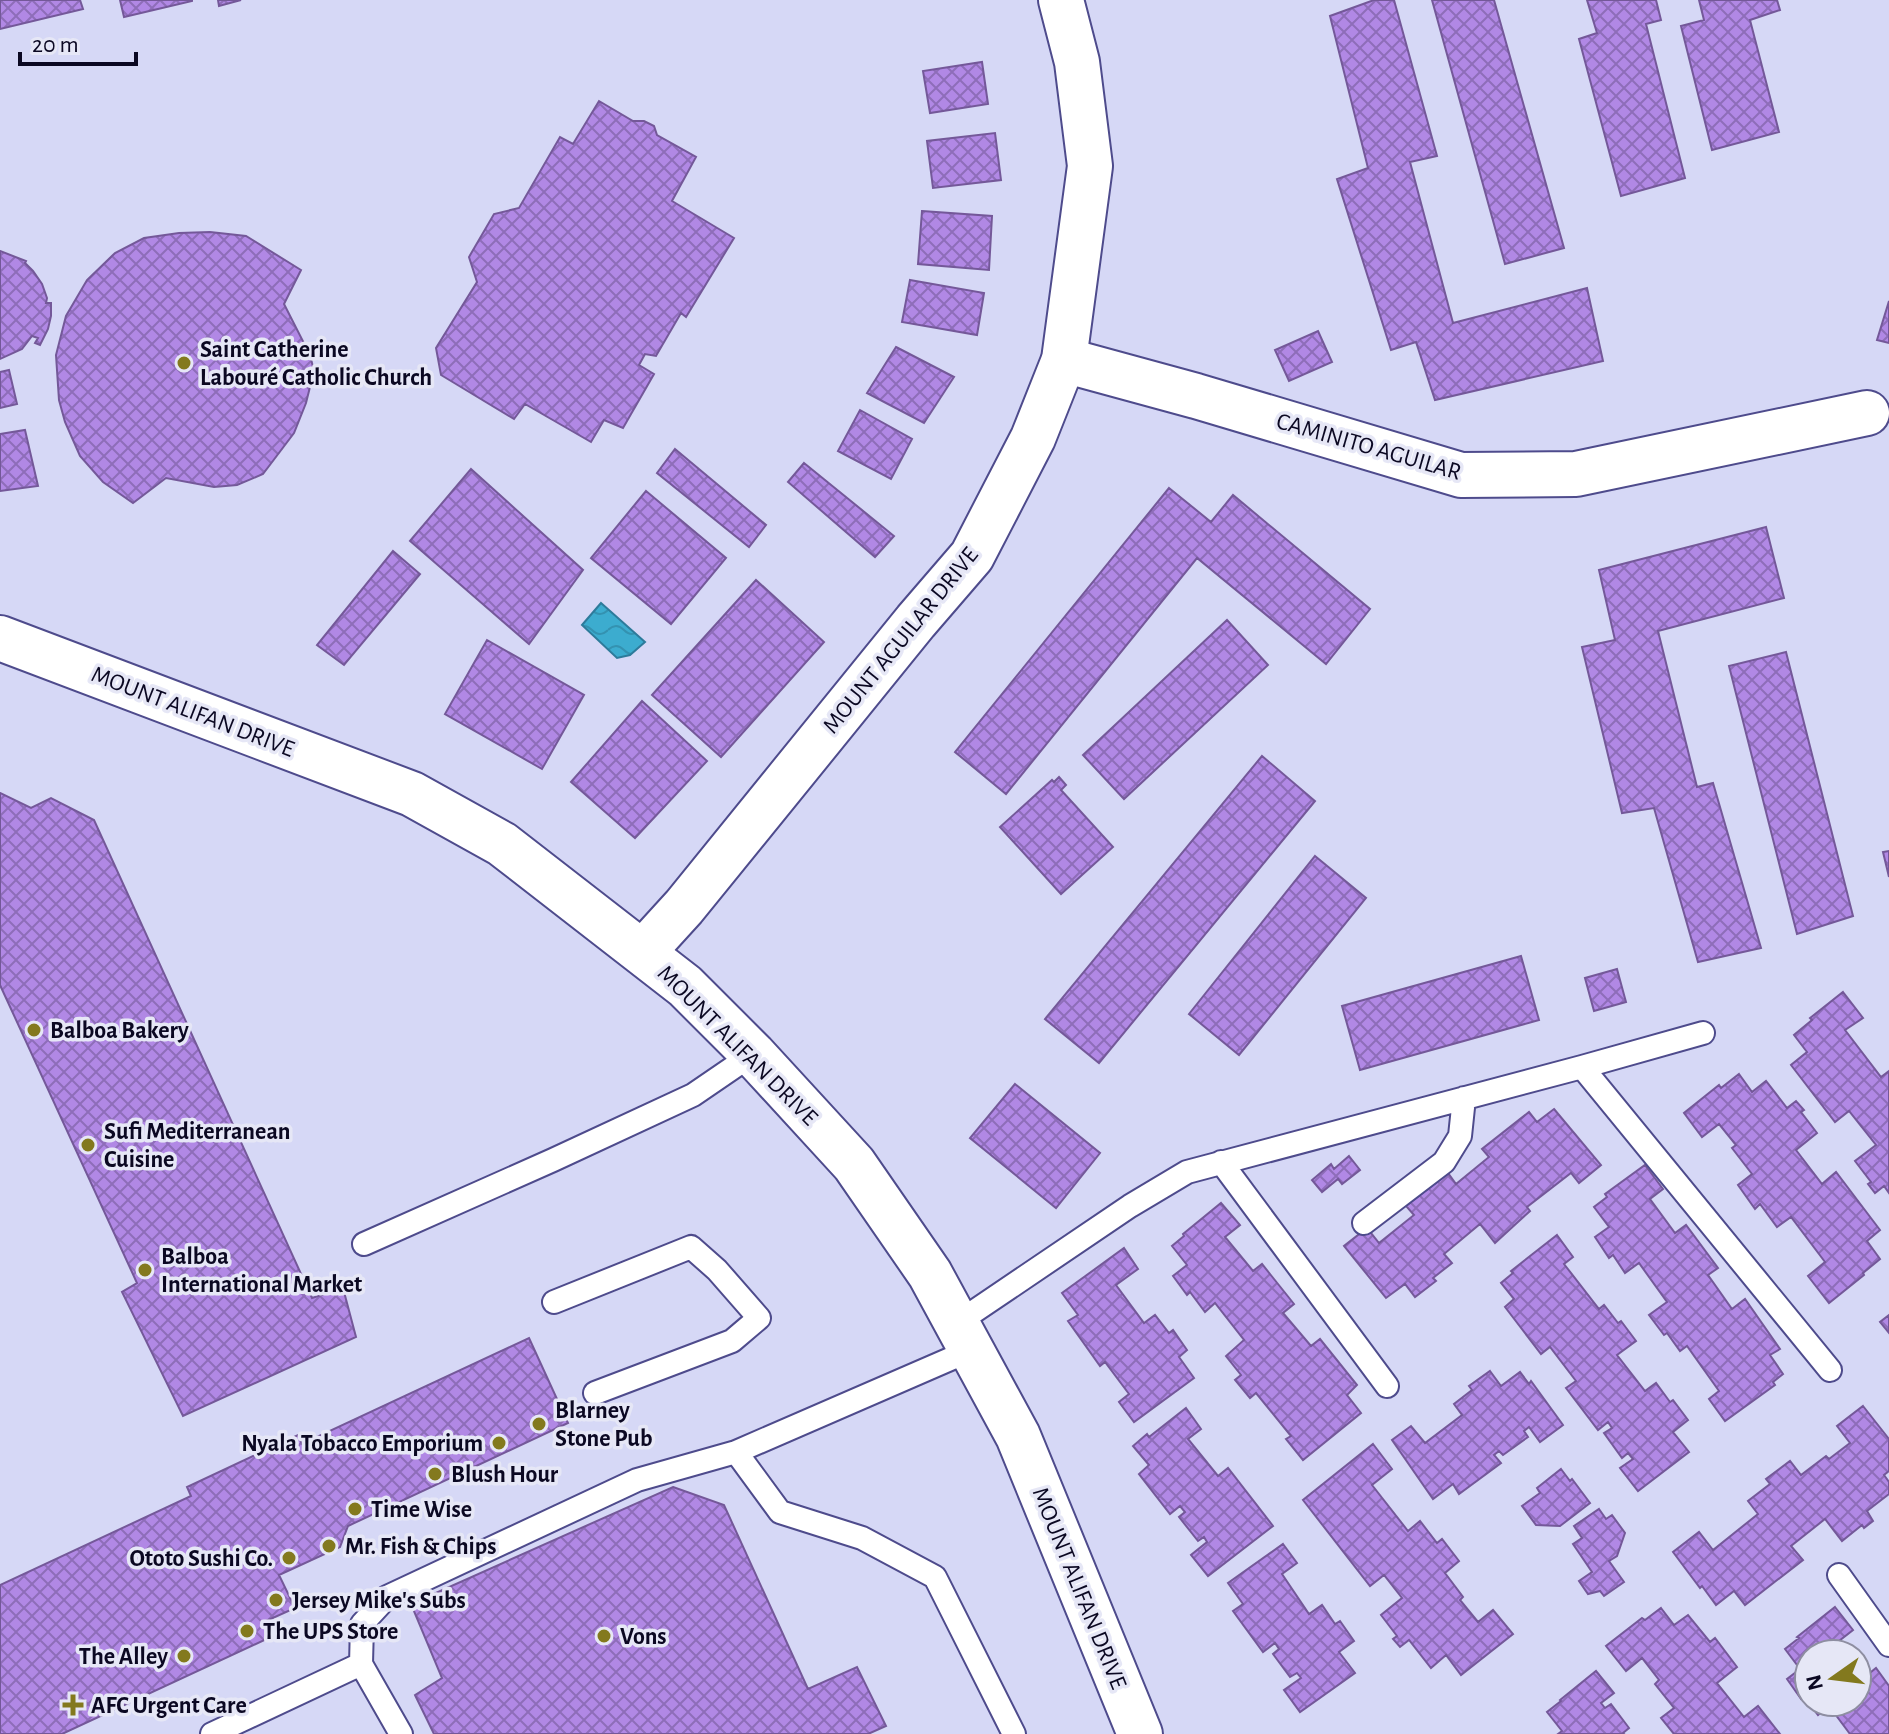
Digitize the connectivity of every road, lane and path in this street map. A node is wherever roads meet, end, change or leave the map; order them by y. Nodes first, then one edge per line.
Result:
1 (1061, 0) edge
2 (1064, 360) junction
3 (1867, 413) dead end
4 (0, 638) edge
5 (643, 952) junction
6 (1703, 1033) dead end
7 (753, 1054) junction
8 (1582, 1067) junction
9 (1464, 1098) junction
10 (1221, 1162) junction
11 (1364, 1223) dead end
12 (364, 1244) dead end
13 (554, 1302) dead end
14 (964, 1336) junction
15 (1830, 1370) dead end
16 (1387, 1386) dead end
17 (595, 1393) dead end
18 (736, 1452) junction
19 (1839, 1575) dead end
20 (1889, 1645) edge
21 (361, 1664) junction
22 (212, 1734) edge
23 (401, 1734) edge
24 (1014, 1734) edge
25 (1140, 1734) edge

1 - 2 street, MOUNT AGUILAR DRIVE
2 - 3 street, CAMINITO AGUILAR
2 - 5 street, MOUNT AGUILAR DRIVE
4 - 5 street, MOUNT ALIFAN DRIVE
5 - 7 street, MOUNT ALIFAN DRIVE
6 - 8 lane
7 - 12 lane
7 - 14 street, MOUNT ALIFAN DRIVE
8 - 9 lane
8 - 15 lane
9 - 10 lane
9 - 11 lane
10 - 14 lane
10 - 16 lane
13 - 17 lane
14 - 18 lane
14 - 25 street, MOUNT ALIFAN DRIVE
18 - 21 lane
18 - 24 lane
19 - 20 lane
21 - 22 lane
21 - 23 lane

